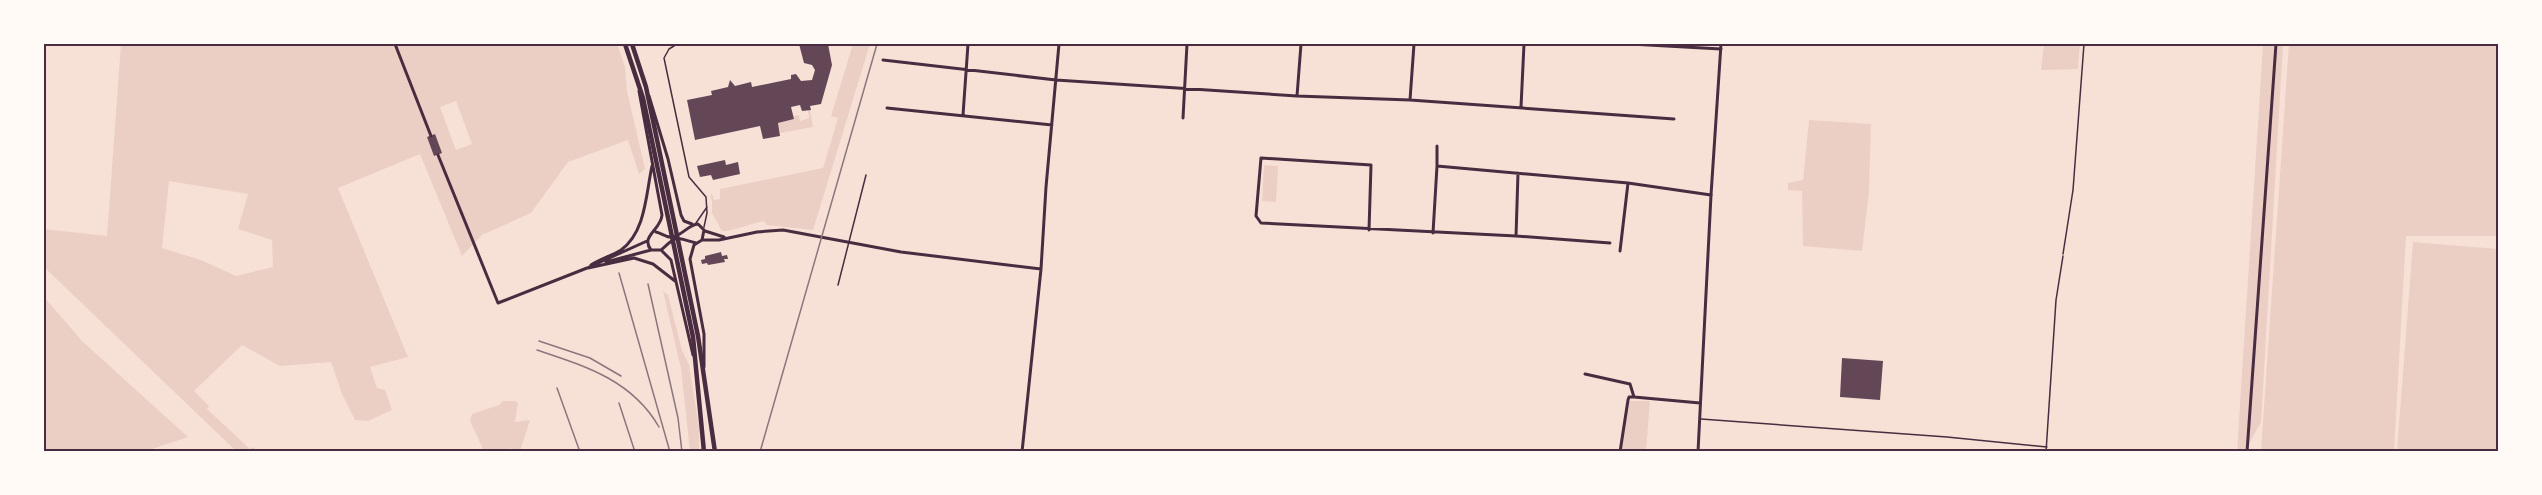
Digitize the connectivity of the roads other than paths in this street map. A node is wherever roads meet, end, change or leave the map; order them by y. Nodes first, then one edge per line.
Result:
1 (395, 44) edge
2 (625, 44) edge
3 (632, 44) edge
4 (677, 44) edge
5 (968, 44) edge
6 (1059, 44) edge
7 (1187, 44) edge
8 (1301, 44) edge
9 (1414, 44) edge
10 (1524, 44) edge
11 (1630, 44) edge
12 (1721, 44) edge
13 (2276, 44) edge
14 (1721, 49) junction
15 (883, 60) dead end
16 (966, 69) junction
17 (638, 80) junction
18 (1056, 80) junction
19 (646, 87) junction
20 (1184, 89) junction
21 (1297, 96) junction
22 (1410, 100) junction
23 (1521, 107) junction
24 (887, 108) dead end
25 (963, 115) junction
26 (1183, 118) dead end
27 (1674, 119) dead end
28 (1052, 125) junction
29 (431, 136) dead end
30 (1437, 146) dead end
31 (657, 149) junction
32 (438, 155) dead end
33 (652, 163) junction
34 (1437, 166) junction
35 (1518, 173) junction
36 (866, 175) dead end
37 (1628, 183) junction
38 (1711, 195) junction
39 (708, 206) junction
40 (693, 224) junction
41 (704, 229) junction
42 (687, 230) junction
43 (1369, 230) junction
44 (655, 232) junction
45 (1434, 233) junction
46 (663, 235) junction
47 (1516, 236) junction
48 (726, 238) junction
49 (688, 239) junction
50 (702, 240) junction
51 (647, 241) junction
52 (849, 242) junction
53 (666, 243) junction
54 (696, 243) junction
55 (1610, 243) dead end
56 (651, 250) junction
57 (661, 250) junction
58 (1620, 251) dead end
59 (2063, 256) road end
60 (587, 268) junction
61 (1041, 269) junction
62 (676, 282) junction
63 (837, 285) dead end
64 (696, 337) junction
65 (704, 369) junction
66 (698, 370) junction
67 (1585, 375) dead end
68 (1634, 397) junction
69 (1700, 403) junction
70 (1700, 419) junction
71 (2047, 447) junction
72 (704, 452) edge
73 (715, 452) edge
74 (1022, 452) edge
75 (1620, 452) edge
76 (1698, 452) edge
77 (2046, 452) edge
78 (2247, 452) edge

1 - 29 street
2 - 17 main road
3 - 19 main road
4 - 39 lane
5 - 16 street
6 - 18 street
7 - 20 street
8 - 21 street
9 - 22 street
10 - 23 street
11 - 14 street
12 - 14 street
13 - 78 street
14 - 38 street
15 - 16 street
16 - 18 street
16 - 25 street
17 - 31 main road
17 - 33 street
18 - 20 street
18 - 28 street
19 - 31 main road
19 - 40 street
20 - 21 street
20 - 26 street
21 - 22 street
22 - 23 street
23 - 27 street
24 - 25 street
25 - 28 street
28 - 61 street
30 - 34 street
31 - 64 main road
32 - 60 street
33 - 44 street
33 - 60 street
34 - 35 street
34 - 45 street
35 - 37 street
35 - 47 street
36 - 52 lane
37 - 38 street
37 - 58 street
38 - 69 street
39 - 40 lane
39 - 41 lane
40 - 41 street
40 - 42 street
41 - 48 street
41 - 50 street
42 - 46 street
42 - 49 street
43 - 43 street
43 - 45 street
44 - 46 street
44 - 51 street
45 - 47 street
46 - 53 street
47 - 55 street
48 - 50 street
48 - 52 street
49 - 53 street
49 - 54 street
50 - 54 street
51 - 56 street
51 - 60 street
52 - 61 street
52 - 63 lane
53 - 57 street
54 - 65 street
56 - 57 street
56 - 60 street
57 - 62 street
59 - 71 lane
60 - 62 street
61 - 74 street
62 - 66 street
64 - 65 main road
64 - 66 main road
65 - 73 main road
66 - 72 main road
67 - 68 street
68 - 69 street
68 - 75 street
69 - 70 street
70 - 71 lane
70 - 76 street
71 - 77 lane

